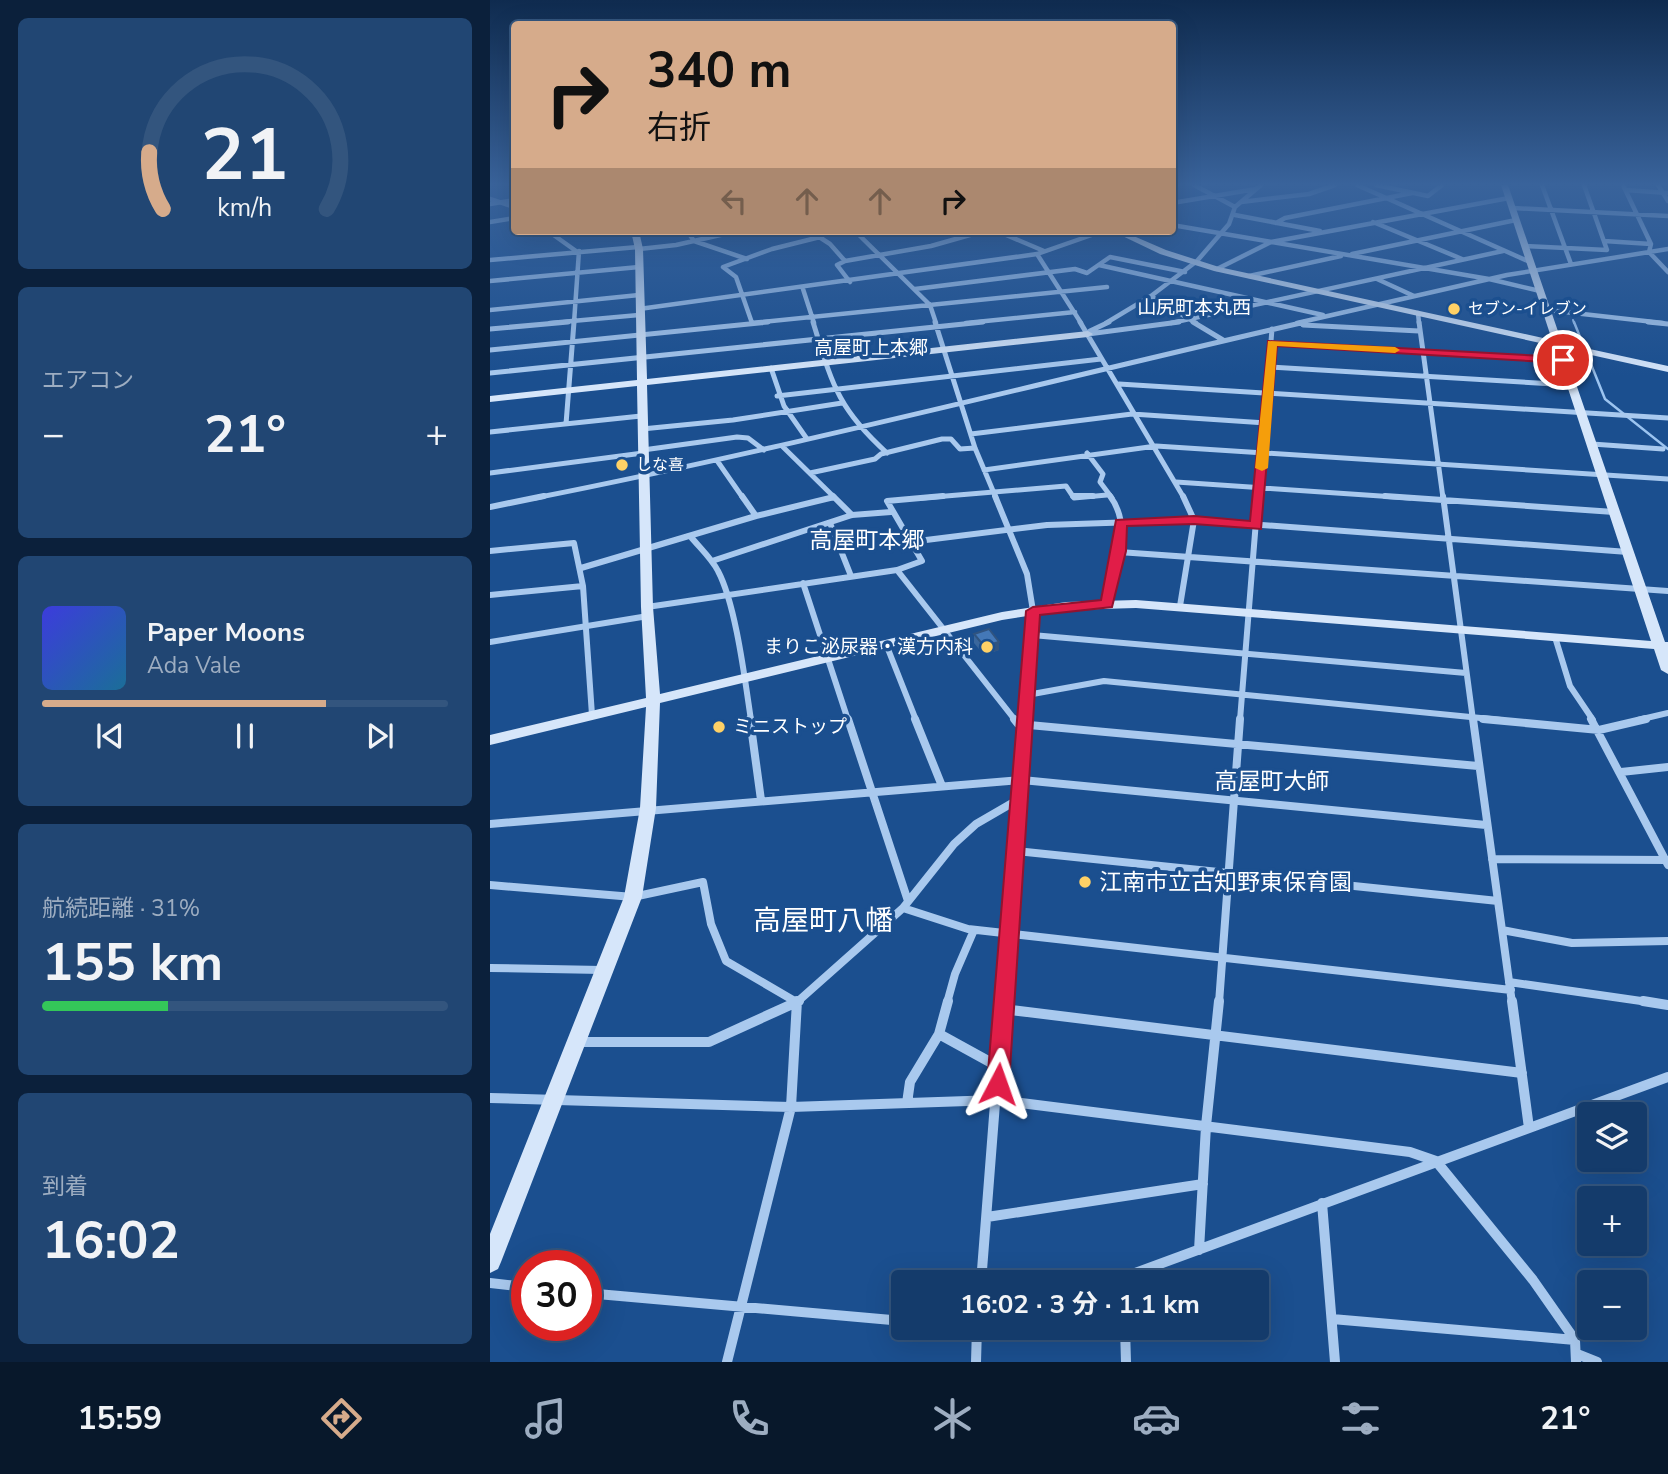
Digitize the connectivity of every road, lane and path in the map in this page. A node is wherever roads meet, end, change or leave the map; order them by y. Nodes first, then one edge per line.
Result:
1 (638, 248) edge
2 (1568, 248) edge
3 (574, 249) edge
4 (627, 249) edge
5 (716, 249) edge
6 (776, 249) edge
7 (832, 249) edge
8 (873, 249) edge
9 (916, 249) edge
10 (1038, 249) edge
11 (1051, 249) edge
12 (1159, 249) edge
13 (1207, 249) edge
14 (1258, 249) edge
15 (1310, 249) edge
16 (1379, 249) edge
17 (1439, 249) edge
18 (1498, 249) edge
19 (1526, 249) edge
20 (1579, 249) edge
21 (1607, 249) edge
22 (1650, 249) edge
23 (1668, 249) edge
24 (578, 251) junction
25 (1044, 251) junction
26 (1503, 251) junction
27 (1649, 252) junction
28 (1037, 254) junction
29 (880, 255) junction
30 (1348, 255) junction
31 (747, 259) junction
32 (1463, 259) junction
33 (490, 260) edge
34 (845, 261) junction
35 (1194, 263) junction
36 (1571, 264) junction
37 (1098, 265) junction
38 (1532, 265) junction
39 (639, 268) junction
40 (1424, 268) junction
41 (1217, 269) junction
42 (1049, 272) junction
43 (1185, 272) junction
44 (1668, 272) edge
45 (578, 273) junction
46 (900, 275) junction
47 (1248, 276) junction
48 (1377, 278) junction
49 (1489, 279) junction
50 (490, 281) edge
51 (1174, 281) junction
52 (850, 282) junction
53 (1107, 287) dead end
54 (803, 289) junction
55 (915, 289) junction
56 (1541, 290) junction
57 (1318, 291) junction
58 (1062, 292) junction
59 (744, 295) junction
60 (1414, 296) junction
61 (1152, 297) junction
62 (575, 302) junction
63 (1266, 303) junction
64 (930, 305) junction
65 (1378, 305) junction
66 (639, 306) junction
67 (490, 310) edge
68 (1547, 310) junction
69 (1075, 312) junction
70 (1418, 313) junction
71 (1327, 316) junction
72 (812, 318) junction
73 (1189, 320) junction
74 (573, 321) junction
75 (752, 324) junction
76 (1295, 324) junction
77 (1668, 324) edge
78 (939, 326) junction
79 (490, 329) edge
80 (1272, 329) junction
81 (1419, 331) junction
82 (1087, 333) junction
83 (639, 335) junction
84 (819, 338) junction
85 (1223, 340) junction
86 (571, 342) junction
87 (1272, 343) junction
88 (1557, 344) junction
89 (490, 350) edge
90 (944, 350) junction
91 (1422, 351) junction
92 (640, 358) junction
93 (1101, 359) junction
94 (1563, 360) junction
95 (825, 362) junction
96 (570, 365) junction
97 (1107, 367) junction
98 (1270, 367) junction
99 (771, 368) junction
100 (1668, 369) edge
101 (490, 373) edge
102 (954, 376) junction
103 (1425, 376) junction
104 (641, 383) junction
105 (1119, 384) junction
106 (1571, 385) junction
107 (834, 389) junction
108 (568, 391) junction
109 (1268, 393) junction
110 (777, 396) junction
111 (490, 399) edge
112 (960, 401) junction
113 (842, 403) junction
114 (1429, 403) junction
115 (786, 412) junction
116 (1581, 413) junction
117 (1137, 414) junction
118 (1668, 418) edge
119 (642, 422) junction
120 (1265, 423) junction
121 (566, 424) junction
122 (858, 427) junction
123 (490, 432) edge
124 (971, 434) junction
125 (807, 439) junction
126 (1591, 444) junction
127 (782, 446) junction
128 (1156, 446) junction
129 (975, 448) junction
130 (1663, 449) dead end
131 (764, 450) junction
132 (643, 451) junction
133 (887, 453) junction
134 (1087, 453) junction
135 (1263, 454) junction
136 (718, 462) junction
137 (1437, 465) junction
138 (984, 470) junction
139 (490, 473) edge
140 (810, 473) junction
141 (1602, 477) junction
142 (645, 478) junction
143 (1668, 479) edge
144 (1176, 482) junction
145 (1260, 488) junction
146 (994, 494) junction
147 (1107, 495) junction
148 (834, 497) junction
149 (1444, 500) junction
150 (490, 507) edge
151 (891, 512) junction
152 (1614, 512) junction
153 (852, 515) junction
154 (756, 516) junction
155 (1194, 520) junction
156 (1121, 522) junction
157 (830, 523) junction
158 (1257, 526) junction
159 (1008, 528) junction
160 (691, 537) junction
161 (1447, 539) junction
162 (910, 542) junction
163 (647, 550) junction
164 (490, 551) edge
165 (1119, 552) junction
166 (1628, 552) junction
167 (1187, 557) junction
168 (712, 561) junction
169 (1254, 562) junction
170 (580, 568) junction
171 (897, 570) junction
172 (851, 576) junction
173 (1452, 576) junction
174 (803, 583) junction
175 (583, 586) junction
176 (1640, 589) junction
177 (1668, 592) edge
178 (726, 593) junction
179 (490, 595) edge
180 (1107, 604) junction
181 (1180, 606) junction
182 (647, 611) junction
183 (1033, 611) junction
184 (1250, 612) junction
185 (586, 625) junction
186 (1460, 629) junction
187 (942, 630) junction
188 (1032, 635) junction
189 (1555, 637) junction
190 (490, 642) edge
191 (886, 644) junction
192 (1664, 645) edge
193 (1248, 654) junction
194 (829, 657) junction
195 (1668, 670) edge
196 (1466, 673) junction
197 (745, 678) junction
198 (1027, 695) junction
199 (1242, 695) junction
200 (653, 701) junction
201 (1668, 713) edge
202 (592, 715) junction
203 (1472, 718) junction
204 (1025, 724) junction
205 (1599, 730) junction
206 (490, 740) edge
207 (1240, 744) junction
208 (1478, 766) junction
209 (1668, 767) edge
210 (1621, 772) junction
211 (1022, 780) junction
212 (942, 786) junction
213 (873, 791) junction
214 (1021, 798) junction
215 (761, 800) junction
216 (1234, 801) junction
217 (648, 808) junction
218 (490, 824) edge
219 (1486, 825) junction
220 (1016, 851) junction
221 (1492, 859) junction
222 (1667, 862) edge
223 (1228, 873) junction
224 (490, 885) edge
225 (633, 897) junction
226 (1499, 901) junction
227 (906, 904) junction
228 (974, 930) junction
229 (1502, 930) junction
230 (1008, 933) junction
231 (1668, 941) edge
232 (1224, 959) junction
233 (490, 968) edge
234 (602, 970) junction
235 (1510, 986) junction
236 (798, 1002) junction
237 (1668, 1005) edge
238 (1003, 1009) junction
239 (939, 1034) junction
240 (1216, 1035) junction
241 (574, 1042) junction
242 (999, 1067) junction
243 (1522, 1073) junction
244 (1668, 1077) edge
245 (490, 1098) edge
246 (997, 1100) junction
247 (552, 1101) junction
248 (907, 1103) junction
249 (791, 1107) junction
250 (1206, 1126) junction
251 (1529, 1128) junction
252 (1436, 1161) junction
253 (1203, 1184) junction
254 (1322, 1203) junction
255 (987, 1217) junction
256 (1199, 1250) junction
257 (490, 1262) edge
258 (982, 1270) edge
259 (1149, 1270) edge
260 (490, 1283) edge
261 (511, 1285) edge
262 (602, 1295) edge
263 (740, 1308) junction
264 (1332, 1319) junction
265 (891, 1320) edge
266 (977, 1340) edge
267 (1125, 1340) edge
268 (1575, 1340) junction
269 (1576, 1358) edge
270 (727, 1362) edge
271 (976, 1362) edge
272 (1126, 1362) edge
273 (1335, 1362) edge
274 (1597, 1362) edge

1 - 39 street
2 - 36 street
3 - 24 street
4 - 24 street
5 - 31 street
6 - 31 street
7 - 34 street
8 - 29 street
9 - 29 street
10 - 25 street
11 - 25 street
12 - 35 street
13 - 35 street
14 - 41 street
15 - 30 street
16 - 30 street
17 - 32 street
18 - 26 street
19 - 38 street
20 - 21 street
22 - 27 street
23 - 27 street
24 - 33 street
24 - 45 street
25 - 28 street
26 - 32 street
26 - 38 street
27 - 36 street
27 - 44 street
28 - 42 street
28 - 46 street
29 - 34 street
29 - 46 street
30 - 40 street
30 - 47 street
31 - 59 street
32 - 40 street
34 - 52 street
35 - 41 street
35 - 43 street
36 - 38 street
37 - 42 street
37 - 43 street
37 - 51 street
38 - 49 street
38 - 56 street
39 - 45 street
39 - 66 street
40 - 48 street
40 - 49 street
41 - 47 street
42 - 55 street
42 - 58 street
43 - 51 street
45 - 50 street
45 - 62 street
46 - 52 street
46 - 55 street
47 - 57 street
48 - 57 street
48 - 60 street
49 - 56 street
49 - 60 street
51 - 61 street
51 - 63 street
52 - 54 street
53 - 58 street
54 - 59 street
54 - 72 street
55 - 64 street
56 - 68 street
57 - 63 street
57 - 65 street
58 - 64 street
58 - 69 street
59 - 66 street
59 - 75 street
60 - 65 street
61 - 73 street
61 - 82 street
62 - 66 street
62 - 67 street
62 - 74 street
63 - 71 street
63 - 73 street
64 - 72 street
64 - 78 street
65 - 70 street
65 - 71 street
66 - 74 street
66 - 83 street
68 - 77 street
68 - 88 street
69 - 78 street
69 - 82 street
70 - 81 street
70 - 88 street
71 - 76 street
72 - 75 street
72 - 84 street
73 - 82 street
73 - 85 street
74 - 79 street
74 - 86 street
75 - 83 street
76 - 80 street
76 - 81 street
78 - 84 street
78 - 90 street
80 - 85 street
80 - 87 street
81 - 91 street
82 - 90 street
82 - 93 street
83 - 86 street
83 - 92 street
84 - 92 street
84 - 95 street
85 - 97 street
86 - 89 street
86 - 96 street
87 - 91 street
87 - 98 street
88 - 94 street
88 - 100 street
90 - 95 street
90 - 102 street
91 - 94 street
91 - 103 street
92 - 96 street
92 - 104 street
93 - 97 street
93 - 102 street
94 - 106 street
95 - 99 street
95 - 107 street
96 - 101 street
96 - 108 street
97 - 105 street
97 - 112 street
98 - 103 street
98 - 109 street
99 - 104 street
99 - 110 street
102 - 107 street
102 - 112 street
103 - 106 street
103 - 114 street
104 - 108 street
104 - 119 street
105 - 109 street
105 - 117 street
106 - 116 street
107 - 110 street
107 - 113 street
108 - 111 street
108 - 121 street
109 - 114 street
109 - 120 street
110 - 115 street
112 - 122 street
112 - 124 street
113 - 115 street
113 - 122 street
114 - 116 street
114 - 137 street
115 - 119 street
115 - 125 street
116 - 118 street
116 - 126 street
117 - 120 street
117 - 124 street
117 - 128 street
119 - 121 street
119 - 132 street
120 - 135 street
121 - 123 street
122 - 125 street
122 - 133 street
124 - 129 street
125 - 127 street
126 - 130 street
126 - 141 street
127 - 131 street
127 - 140 street
128 - 134 street
128 - 135 street
128 - 144 street
129 - 133 street
129 - 138 street
131 - 132 street
131 - 136 street
132 - 139 street
132 - 142 street
133 - 140 street
134 - 138 street
134 - 147 street
135 - 137 street
135 - 145 street
136 - 142 street
136 - 154 street
137 - 141 street
137 - 149 street
138 - 146 street
140 - 148 street
141 - 143 street
141 - 152 street
142 - 150 street
142 - 163 street
144 - 145 street
144 - 155 street
145 - 149 street
145 - 158 street
146 - 147 street
146 - 151 street
146 - 159 street
147 - 156 street
148 - 153 street
148 - 154 street
149 - 152 street
149 - 161 street
151 - 153 street
151 - 162 street
152 - 166 street
153 - 157 street
154 - 160 street
155 - 156 street
155 - 158 street
155 - 167 street
156 - 159 street
156 - 165 street
157 - 168 street
157 - 172 street
158 - 161 street
158 - 169 street
159 - 162 street
159 - 183 street
160 - 163 street
160 - 168 street
161 - 166 street
161 - 173 street
162 - 171 street
163 - 170 street
163 - 182 street
164 - 170 street
165 - 167 street
165 - 180 street
166 - 176 street
167 - 169 street
167 - 181 street
168 - 178 street
169 - 173 street
169 - 184 street
170 - 175 street
171 - 172 street
171 - 187 street
172 - 174 street
173 - 176 street
173 - 186 street
174 - 178 street
174 - 194 street
175 - 179 street
175 - 185 street
176 - 177 street
176 - 192 street
178 - 182 street
178 - 197 street
180 - 181 street
180 - 183 street
181 - 184 street
182 - 185 street
182 - 200 street
183 - 187 street
183 - 188 street
184 - 186 street
184 - 193 street
185 - 190 street
185 - 202 street
186 - 189 street
186 - 196 street
187 - 191 street
187 - 204 street
188 - 193 street
188 - 198 street
189 - 192 street
189 - 205 street
191 - 194 street
191 - 212 street
192 - 195 street
193 - 196 street
193 - 199 street
194 - 197 street
194 - 213 street
196 - 203 street
197 - 200 street
197 - 215 street
198 - 199 street
198 - 204 street
199 - 203 street
199 - 207 street
200 - 202 street
200 - 217 street
201 - 205 street
202 - 206 street
203 - 205 street
203 - 208 street
204 - 207 street
204 - 211 street
205 - 210 street
207 - 208 street
207 - 216 street
208 - 219 street
209 - 210 street
210 - 222 street
211 - 212 street
211 - 214 street
211 - 216 street
212 - 213 street
213 - 215 street
213 - 227 street
214 - 220 street
214 - 227 street
215 - 217 street
216 - 219 street
216 - 223 street
217 - 218 street
217 - 225 street
219 - 221 street
220 - 223 street
220 - 230 street
221 - 222 street
221 - 226 street
223 - 226 street
223 - 232 street
224 - 225 street
225 - 234 street
225 - 236 street
226 - 229 street
227 - 228 street
227 - 236 street
228 - 230 street
228 - 239 street
229 - 231 street
229 - 235 street
230 - 232 street
230 - 238 street
232 - 235 street
232 - 240 street
233 - 234 street
234 - 241 street
235 - 237 street
235 - 243 street
236 - 241 street
236 - 249 street
238 - 240 street
238 - 242 street
239 - 242 street
239 - 248 street
240 - 243 street
240 - 250 street
241 - 247 street
242 - 246 street
243 - 251 street
244 - 251 street
245 - 247 street
246 - 248 street
246 - 250 street
246 - 255 street
247 - 249 street
247 - 257 street
248 - 249 street
249 - 263 street
250 - 252 street
250 - 253 street
251 - 252 street
252 - 254 street
252 - 268 street
253 - 255 street
253 - 256 street
254 - 256 street
254 - 264 street
255 - 258 street
256 - 259 street
260 - 261 street
262 - 263 street
263 - 265 street
263 - 270 street
264 - 268 street
264 - 273 street
266 - 271 street
267 - 272 street
268 - 269 street
269 - 274 street

